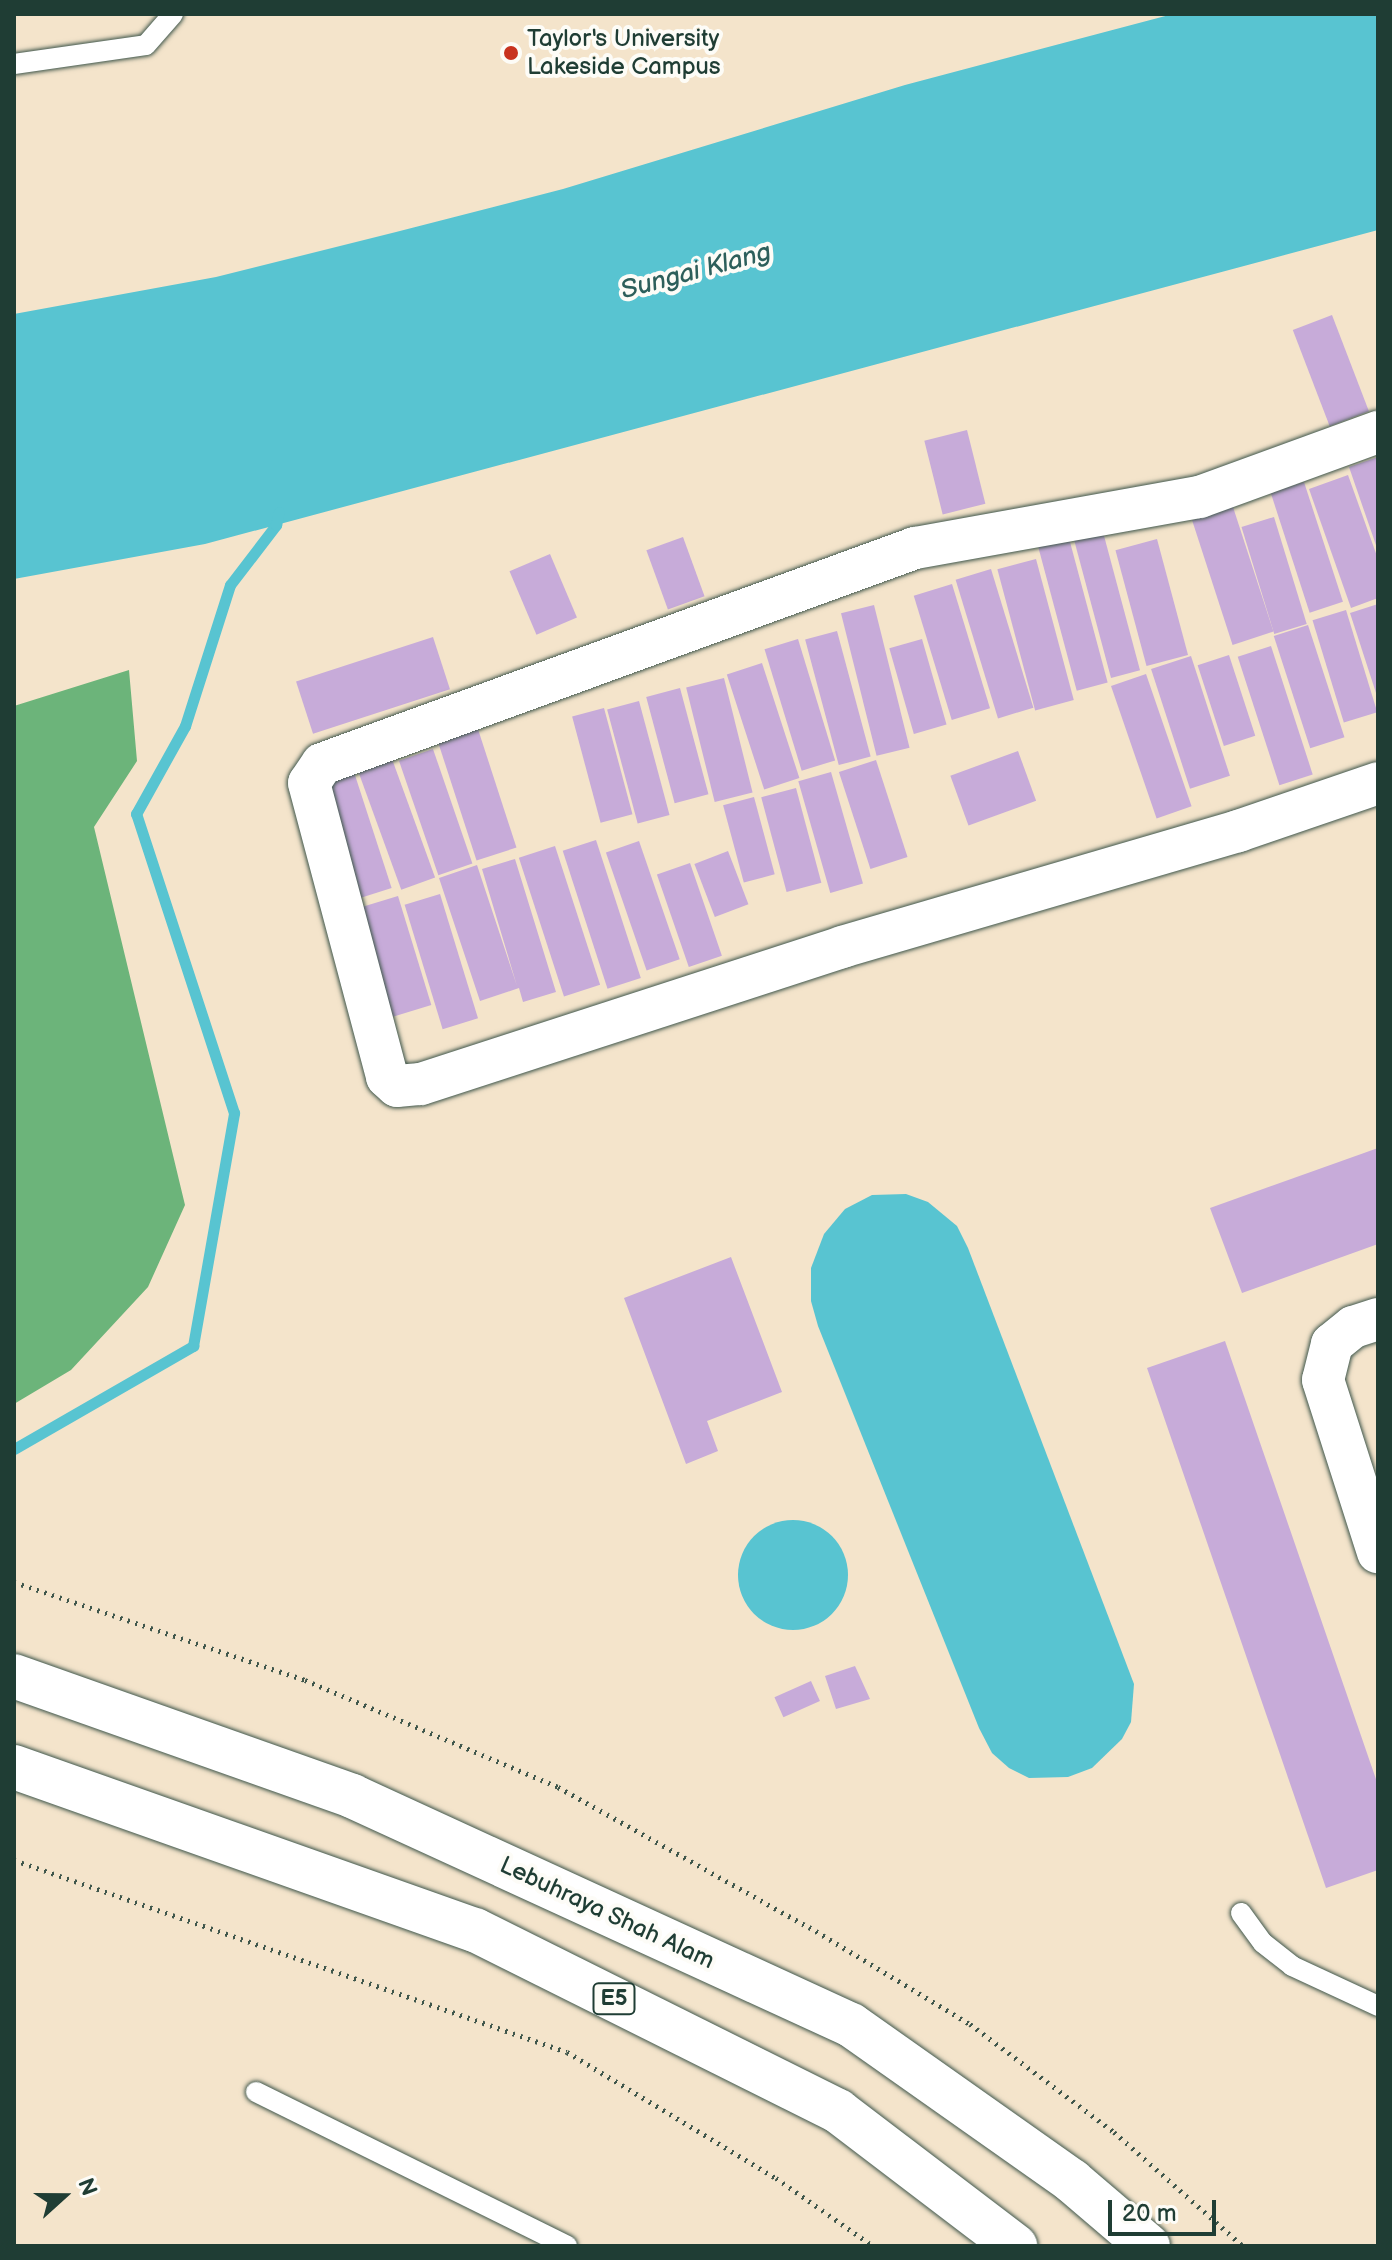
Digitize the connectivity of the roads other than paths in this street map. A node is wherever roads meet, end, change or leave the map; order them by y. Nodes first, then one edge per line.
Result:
1 (173, 14) edge
2 (14, 64) edge
3 (1378, 432) edge
4 (1378, 783) edge
5 (1378, 1319) edge
6 (1378, 1552) edge
7 (14, 1676) edge
8 (14, 1767) edge
9 (1241, 1913) dead end
10 (1378, 2006) edge
11 (256, 2092) dead end
12 (567, 2246) edge
13 (1015, 2246) edge
14 (1148, 2246) edge

1 - 2 lane
3 - 4 street
5 - 6 street
7 - 14 highway, Lebuhraya Shah Alam
8 - 13 highway, E5
9 - 10 lane
11 - 12 lane

